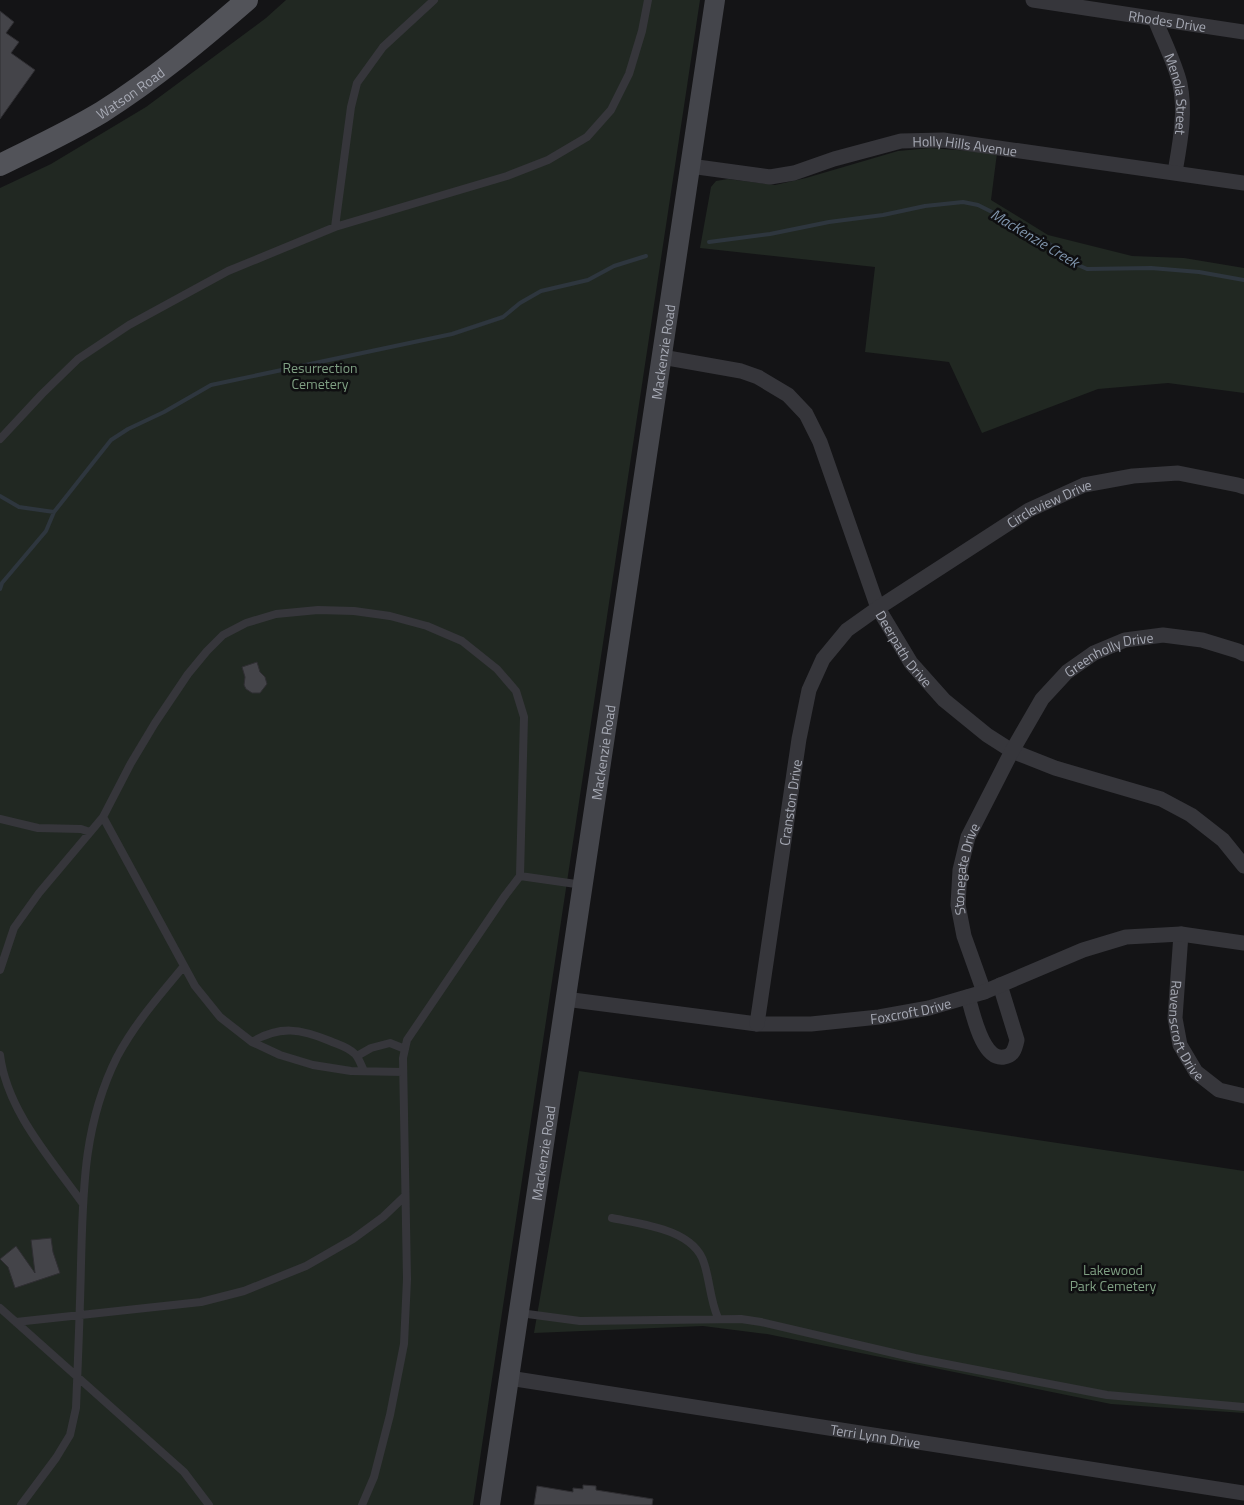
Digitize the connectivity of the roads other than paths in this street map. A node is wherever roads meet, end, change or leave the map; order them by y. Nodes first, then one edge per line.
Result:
1 (247, 0) edge
2 (434, 0) edge
3 (648, 0) edge
4 (715, 0) edge
5 (1033, 0) edge
6 (1155, 19) junction
7 (1244, 32) edge
8 (0, 165) edge
9 (690, 166) junction
10 (1175, 172) junction
11 (1244, 182) edge
12 (335, 227) junction
13 (662, 357) junction
14 (0, 440) edge
15 (1244, 487) edge
16 (878, 608) junction
17 (1244, 654) edge
18 (1012, 752) junction
19 (103, 817) junction
20 (0, 819) edge
21 (90, 832) junction
22 (1244, 866) edge
23 (520, 876) junction
24 (582, 885) junction
25 (1181, 934) junction
26 (1244, 943) edge
27 (184, 966) junction
28 (0, 970) edge
29 (1000, 986) junction
30 (984, 992) junction
31 (968, 997) junction
32 (565, 999) junction
33 (757, 1024) junction
34 (252, 1042) junction
35 (405, 1049) junction
36 (0, 1055) edge
37 (357, 1056) junction
38 (364, 1071) junction
39 (403, 1072) junction
40 (1244, 1096) edge
41 (405, 1196) junction
42 (83, 1204) junction
43 (612, 1218) dead end
44 (0, 1308) edge
45 (518, 1313) junction
46 (79, 1315) junction
47 (718, 1318) junction
48 (16, 1322) junction
49 (77, 1376) junction
50 (509, 1378) junction
51 (1244, 1407) edge
52 (1244, 1493) edge
53 (21, 1505) edge
54 (209, 1505) edge
55 (362, 1505) edge
56 (490, 1505) edge

1 - 8 main road, Watson Road
2 - 12 lane
3 - 12 lane
4 - 9 main road, Mackenzie Road
5 - 6 street, Rhodes Drive
6 - 7 street, Rhodes Drive
6 - 10 street, Menola Street
9 - 10 street, Holly Hills Avenue
9 - 13 main road, Mackenzie Road
10 - 11 street, Holly Hills Avenue
12 - 14 lane
13 - 16 street, Deerpath Drive
13 - 24 main road, Mackenzie Road
15 - 16 street, Circleview Drive
16 - 18 street, Deerpath Drive
16 - 33 street, Cranston Drive
17 - 18 street, Greenholly Drive
18 - 22 street, Deerpath Drive
18 - 30 street, Stonegate Drive
19 - 21 lane
19 - 23 lane
19 - 27 lane
20 - 21 lane
21 - 28 lane
23 - 24 lane
23 - 35 lane
24 - 32 main road, Mackenzie Road
25 - 26 street, Foxcroft Drive
25 - 29 street, Foxcroft Drive
25 - 40 street, Ravenscroft Drive
27 - 34 lane
27 - 42 lane
29 - 30 street, Foxcroft Drive
29 - 31 street
30 - 31 street, Foxcroft Drive
31 - 33 street, Foxcroft Drive
32 - 33 street, Foxcroft Drive
32 - 45 main road, Mackenzie Road
34 - 37 lane
34 - 38 lane
35 - 37 lane
35 - 39 lane
36 - 42 lane
37 - 38 lane
38 - 39 lane
39 - 41 lane
41 - 46 lane
41 - 55 lane
42 - 46 lane
43 - 47 lane
44 - 48 lane
45 - 47 lane
45 - 50 main road, Mackenzie Road
46 - 48 lane
46 - 49 lane
47 - 51 lane
48 - 49 lane
49 - 53 lane
49 - 54 lane
50 - 52 street, Terri Lynn Drive
50 - 56 main road, Mackenzie Road

